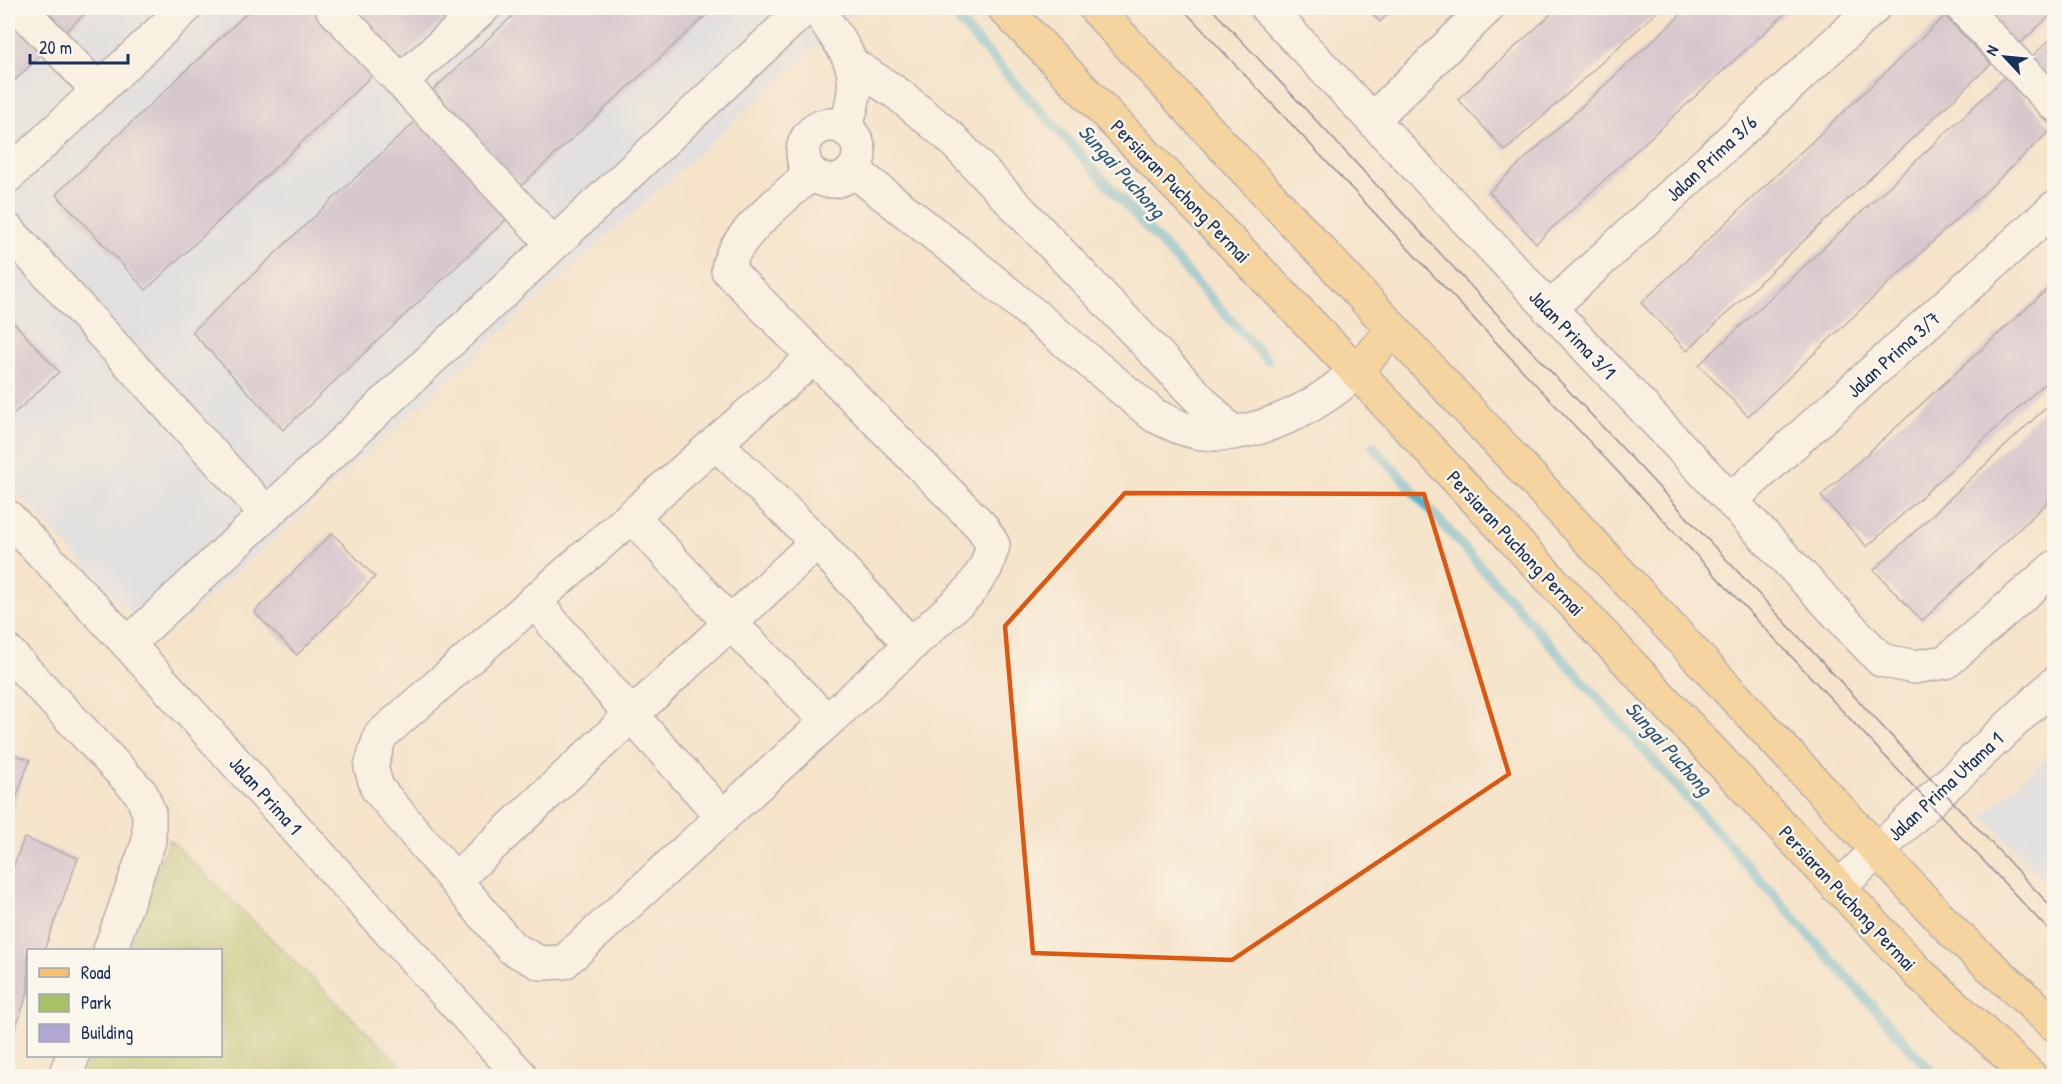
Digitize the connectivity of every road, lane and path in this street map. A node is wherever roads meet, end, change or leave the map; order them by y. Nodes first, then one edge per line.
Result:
1 (20, 8) edge
2 (185, 8) edge
3 (332, 8) edge
4 (483, 8) edge
5 (805, 8) edge
6 (817, 8) edge
7 (1004, 8) edge
8 (1095, 8) edge
9 (1267, 8) edge
10 (1487, 8) edge
11 (1873, 8) edge
12 (1963, 8) edge
13 (855, 66) junction
14 (401, 81) junction
15 (98, 90) junction
16 (2055, 104) edge
17 (1373, 119) junction
18 (845, 129) junction
19 (853, 170) junction
20 (811, 173) junction
21 (8, 176) edge
22 (2055, 208) edge
23 (8, 230) edge
24 (553, 244) junction
25 (1548, 309) junction
26 (1393, 330) junction
27 (814, 357) junction
28 (1356, 371) junction
29 (1232, 433) junction
30 (716, 442) junction
31 (1731, 500) junction
32 (267, 514) junction
33 (632, 516) junction
34 (8, 517) edge
35 (817, 542) junction
36 (2055, 568) edge
37 (534, 601) junction
38 (730, 624) junction
39 (128, 644) junction
40 (911, 645) junction
41 (8, 652) edge
42 (2055, 684) edge
43 (632, 716) junction
44 (827, 721) junction
45 (723, 817) junction
46 (1877, 848) junction
47 (455, 880) junction
48 (1838, 888) junction
49 (111, 949) edge
50 (2055, 1024) edge
51 (73, 1057) edge
52 (65, 1077) edge
53 (521, 1077) edge
54 (2030, 1077) edge

1 - 15 street
2 - 15 street
3 - 14 street
4 - 14 street
5 - 24 street
6 - 13 street
7 - 28 main road, Persiaran Puchong Permai
8 - 26 main road
9 - 17 street, Jalan Prima 3/1
10 - 17 street
11 - 25 street, Jalan Prima 3/6
12 - 16 street
13 - 18 street
13 - 29 street
14 - 24 street
15 - 21 street
17 - 25 street, Jalan Prima 3/1
18 - 19 street
18 - 20 street
19 - 20 street
19 - 29 street
20 - 27 street
22 - 31 street, Jalan Prima 3/7
23 - 32 street
24 - 32 street
25 - 31 street, Jalan Prima 3/1
26 - 28 main road
26 - 46 main road
27 - 30 street
27 - 40 street
28 - 29 street
28 - 48 main road, Persiaran Puchong Permai
30 - 33 street
30 - 35 street
31 - 36 street, Jalan Prima 3/1
32 - 39 street
33 - 37 street
33 - 38 street
34 - 39 street, Jalan Prima 1
35 - 38 street
35 - 40 street
37 - 43 street
37 - 47 street
38 - 43 street
38 - 44 street
39 - 53 street, Jalan Prima 1
40 - 44 street
41 - 49 street
42 - 46 street, Jalan Prima Utama 1
43 - 45 street
43 - 47 street
44 - 45 street
45 - 47 street
46 - 48 street, Jalan Prima Utama 1
46 - 50 main road
48 - 54 main road, Persiaran Puchong Permai
51 - 52 street

